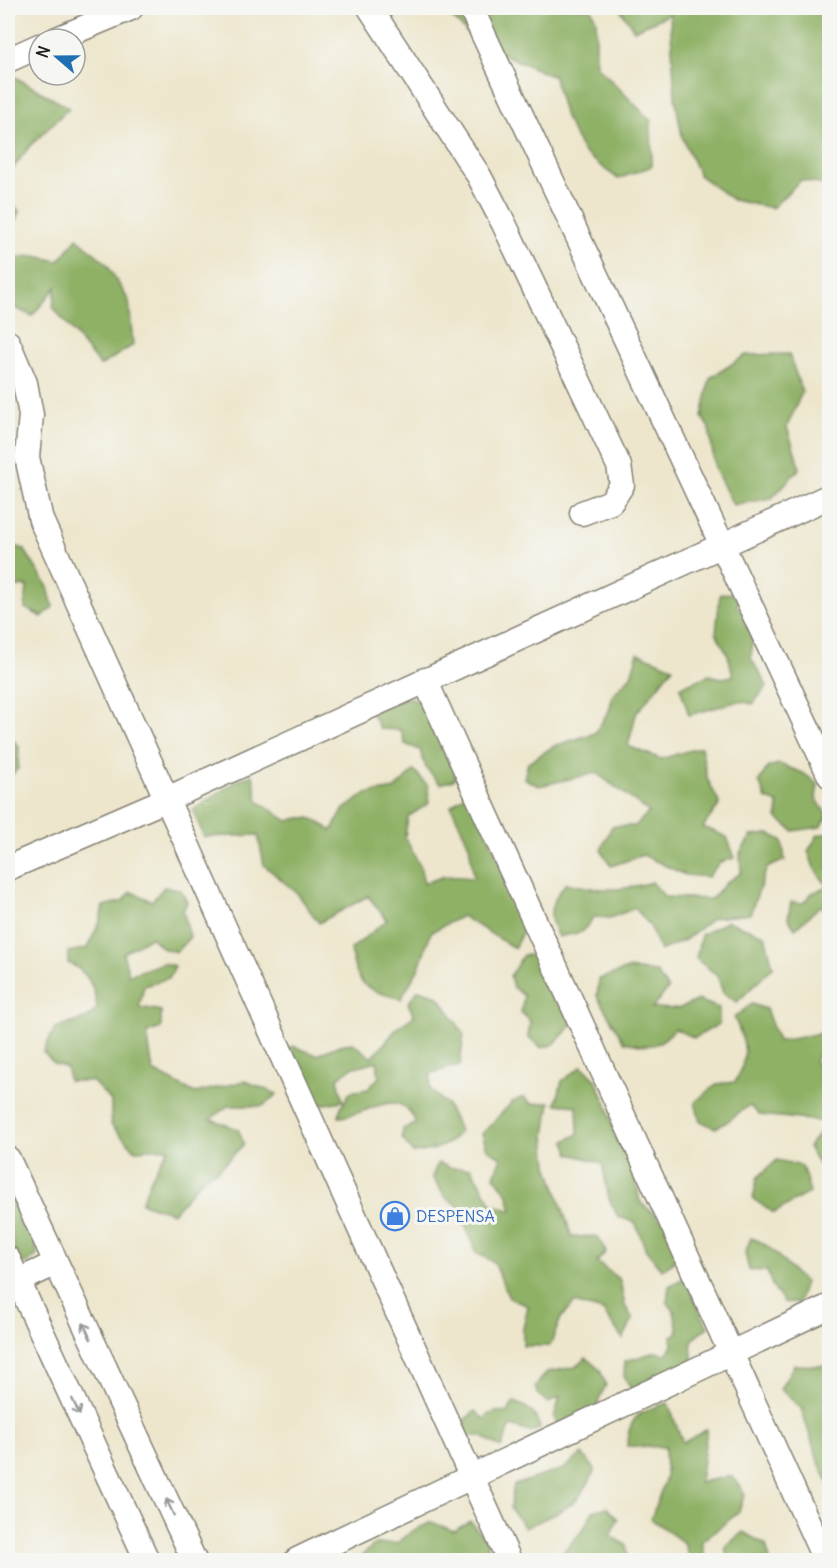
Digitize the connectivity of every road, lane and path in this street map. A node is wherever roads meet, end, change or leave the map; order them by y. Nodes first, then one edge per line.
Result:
1 (131, 8) edge
2 (370, 8) edge
3 (471, 8) edge
4 (86, 27) edge
5 (27, 51) edge
6 (8, 60) edge
7 (8, 343) edge
8 (17, 461) edge
9 (830, 496) edge
10 (582, 513) dead end
11 (722, 544) junction
12 (425, 680) junction
13 (830, 776) edge
14 (165, 800) junction
15 (8, 868) edge
16 (8, 1159) edge
17 (8, 1258) edge
18 (56, 1263) junction
19 (13, 1284) edge
20 (830, 1306) edge
21 (732, 1354) junction
22 (471, 1478) junction
23 (147, 1560) edge
24 (194, 1560) edge
25 (297, 1560) edge
26 (508, 1560) edge
27 (825, 1560) edge

1 - 4 street
2 - 10 street
3 - 11 street
5 - 6 street
7 - 8 street
8 - 14 street
9 - 11 street
11 - 12 street
11 - 13 street
12 - 14 street
12 - 21 street
14 - 15 street
14 - 22 street
16 - 18 street
17 - 19 street
18 - 19 street
24 -> 18 street
19 -> 23 street
20 - 21 street
21 - 22 street
21 - 27 street
22 - 25 street
22 - 26 street

